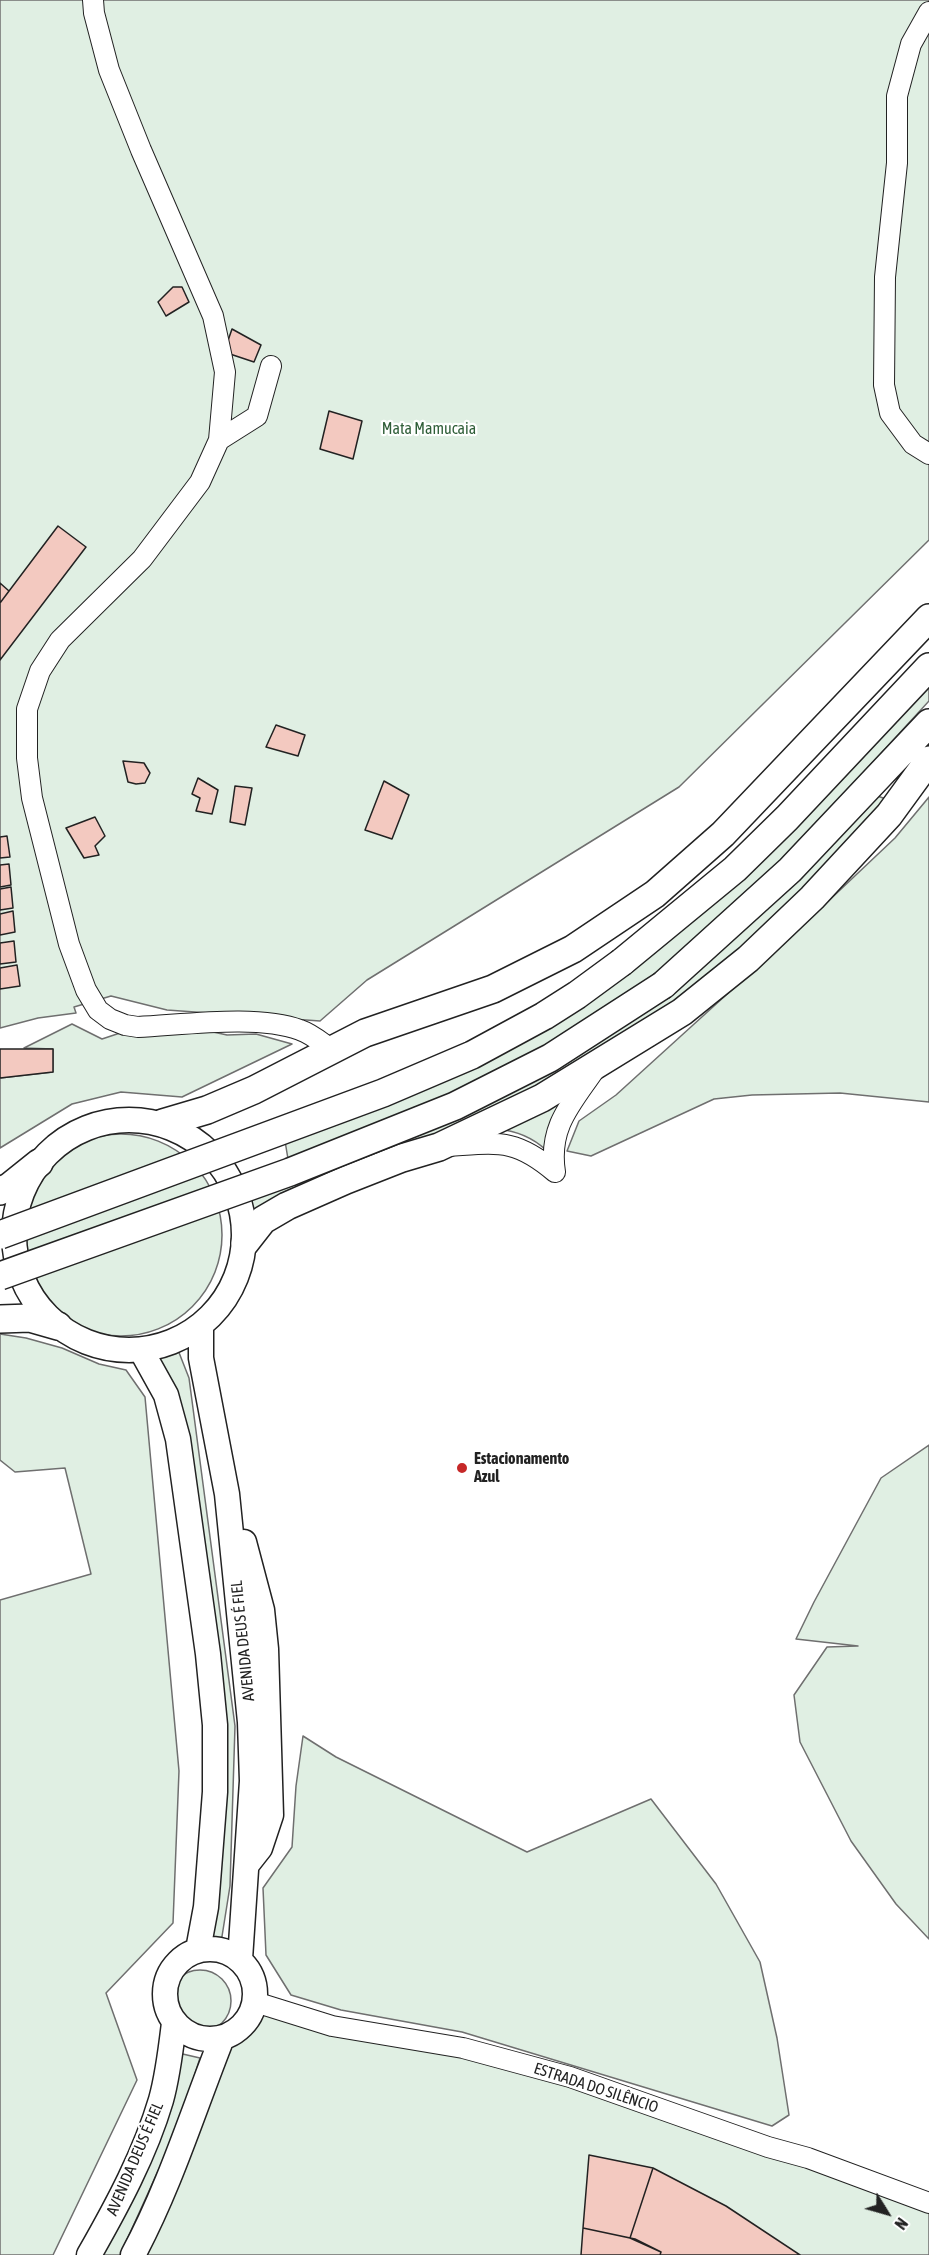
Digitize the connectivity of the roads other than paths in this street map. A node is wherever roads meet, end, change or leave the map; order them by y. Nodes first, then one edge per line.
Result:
1 (93, 0) edge
2 (929, 12) edge
3 (271, 366) dead end
4 (219, 440) junction
5 (929, 454) edge
6 (929, 618) edge
7 (929, 667) edge
8 (929, 723) edge
9 (929, 760) edge
10 (332, 1050) junction
11 (597, 1066) junction
12 (163, 1123) junction
13 (439, 1147) junction
14 (39, 1163) junction
15 (0, 1191) edge
16 (0, 1235) edge
17 (245, 1243) junction
18 (0, 1276) edge
19 (0, 1319) edge
20 (201, 1325) junction
21 (58, 1326) junction
22 (141, 1350) junction
23 (198, 1950) junction
24 (240, 1959) junction
25 (255, 2002) junction
26 (174, 2023) junction
27 (222, 2038) junction
28 (929, 2203) edge
29 (89, 2255) edge
30 (133, 2255) edge

1 - 4 street
2 - 5 street
3 - 4 street
4 - 10 street
6 - 10 highway
7 - 16 highway, bridge
8 - 18 highway, bridge
9 - 11 highway
10 - 12 highway
11 - 13 highway
11 - 13 street
12 - 14 main road
12 - 17 main road
13 - 17 highway
14 - 15 highway
14 - 21 main road
17 - 20 main road
19 - 21 highway
20 - 22 main road
20 - 24 main road, AVENIDA DEUS É FIEL
21 - 22 main road
22 - 23 main road
23 - 24 main road
23 - 26 main road
24 - 25 main road
25 - 27 main road
25 - 28 street, ESTRADA DO SILÊNCIO
26 - 27 main road
26 - 29 main road, AVENIDA DEUS É FIEL
27 - 30 main road

